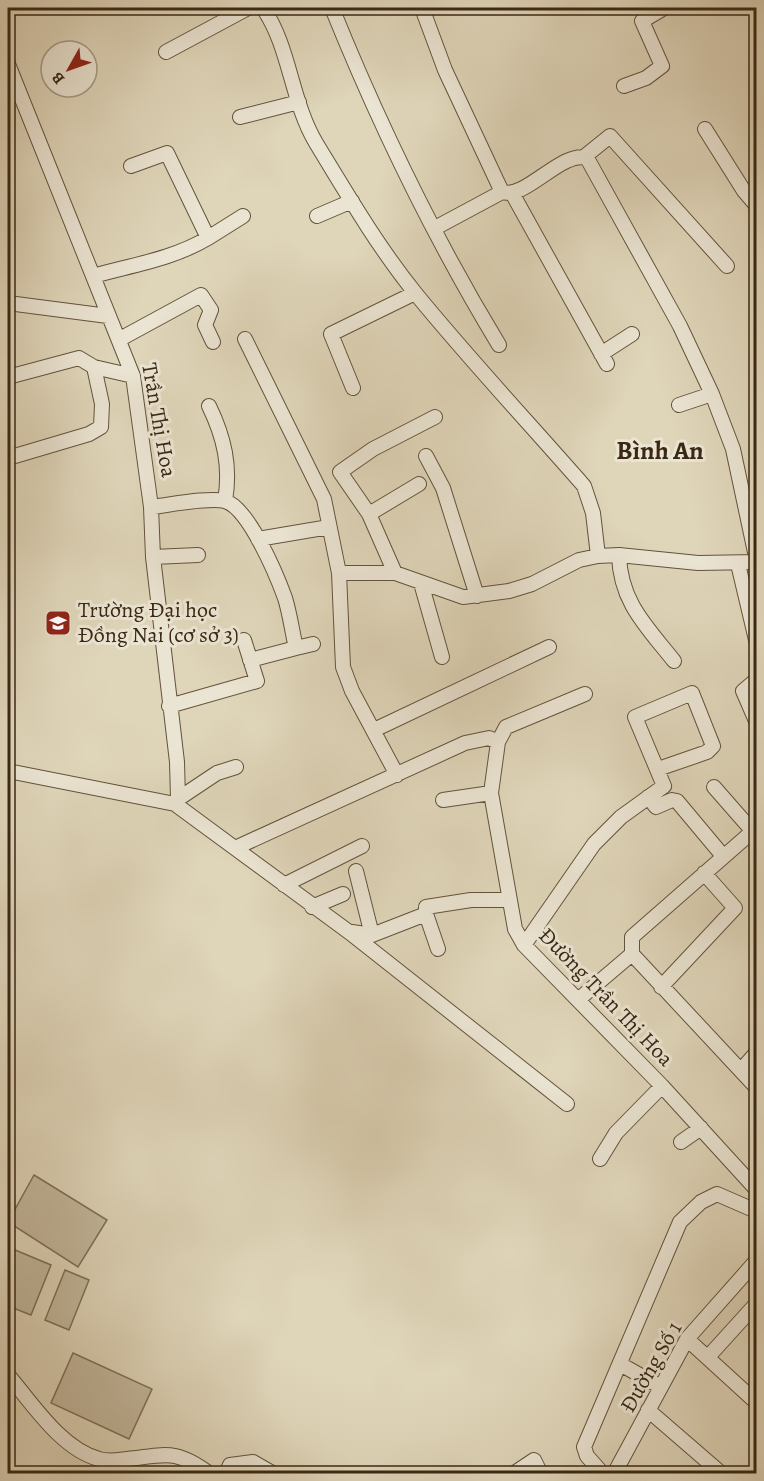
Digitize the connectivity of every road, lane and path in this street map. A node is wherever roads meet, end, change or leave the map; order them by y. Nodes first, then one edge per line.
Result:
1 (248, 8) edge
2 (263, 8) edge
3 (332, 8) edge
4 (422, 8) edge
5 (664, 8) edge
6 (166, 52) dead end
7 (8, 64) edge
8 (624, 86) dead end
9 (298, 102) junction
10 (240, 117) dead end
11 (705, 129) dead end
12 (584, 157) junction
13 (131, 166) dead end
14 (507, 192) junction
15 (352, 201) junction
16 (756, 205) edge
17 (243, 216) dead end
18 (317, 216) dead end
19 (435, 228) junction
20 (208, 238) junction
21 (727, 266) dead end
22 (93, 276) junction
23 (415, 293) junction
24 (8, 303) edge
25 (108, 316) junction
26 (632, 334) dead end
27 (120, 339) junction
28 (244, 339) dead end
29 (213, 342) dead end
30 (499, 345) dead end
31 (94, 367) junction
32 (134, 376) junction
33 (8, 377) edge
34 (353, 388) dead end
35 (712, 394) junction
36 (679, 405) dead end
37 (209, 406) dead end
38 (435, 417) dead end
39 (426, 456) dead end
40 (8, 458) edge
41 (419, 484) dead end
42 (225, 501) junction
43 (151, 507) junction
44 (369, 514) junction
45 (329, 527) junction
46 (258, 539) junction
47 (198, 555) dead end
48 (619, 555) junction
49 (598, 556) junction
50 (153, 557) junction
51 (756, 557) edge
52 (756, 562) edge
53 (738, 564) junction
54 (339, 573) junction
55 (395, 573) junction
56 (421, 583) junction
57 (477, 597) junction
58 (244, 640) dead end
59 (756, 640) edge
60 (313, 644) dead end
61 (549, 647) dead end
62 (296, 648) junction
63 (442, 657) dead end
64 (250, 660) junction
65 (674, 661) dead end
66 (756, 680) edge
67 (585, 694) dead end
68 (169, 706) junction
69 (756, 721) edge
70 (374, 730) junction
71 (498, 742) junction
72 (237, 767) dead end
73 (658, 769) junction
74 (8, 771) edge
75 (397, 775) junction
76 (714, 787) dead end
77 (491, 793) junction
78 (648, 797) junction
79 (443, 800) dead end
80 (177, 802) junction
81 (754, 833) edge
82 (362, 846) dead end
83 (235, 848) junction
84 (723, 856) junction
85 (356, 871) dead end
86 (704, 873) junction
87 (284, 885) junction
88 (343, 894) dead end
89 (509, 900) junction
90 (312, 907) junction
91 (426, 914) junction
92 (349, 932) junction
93 (372, 935) junction
94 (524, 945) junction
95 (438, 949) dead end
96 (632, 954) junction
97 (661, 987) junction
98 (579, 999) junction
99 (756, 1053) edge
100 (742, 1069) junction
101 (662, 1086) junction
102 (756, 1086) edge
103 (567, 1104) dead end
104 (701, 1128) junction
105 (681, 1142) dead end
106 (600, 1159) dead end
107 (756, 1189) edge
108 (756, 1211) edge
109 (756, 1261) edge
110 (756, 1304) edge
111 (687, 1339) junction
112 (708, 1357) junction
113 (620, 1364) junction
114 (8, 1375) edge
115 (661, 1387) junction
116 (754, 1396) edge
117 (648, 1410) junction
118 (210, 1473) edge
119 (226, 1473) edge
120 (274, 1473) edge
121 (513, 1473) edge
122 (541, 1473) edge
123 (603, 1473) edge
124 (614, 1473) edge
125 (722, 1473) edge

1 - 6 street
2 - 9 street
3 - 19 street
4 - 14 street
5 - 8 street
7 - 22 street, Trần Thị Hoa
9 - 10 street
9 - 15 street
11 - 16 street
12 - 14 street
12 - 21 street
12 - 35 street
13 - 20 street
14 - 19 street
14 - 26 street
15 - 18 street
15 - 23 street
17 - 20 street
19 - 30 street
20 - 22 street
22 - 25 street, Trần Thị Hoa
23 - 34 street
23 - 49 street
24 - 25 street
25 - 27 street, Trần Thị Hoa
27 - 29 street
27 - 32 street, Trần Thị Hoa
28 - 45 street
31 - 32 street
31 - 33 street
31 - 40 street
32 - 43 street, Trần Thị Hoa
35 - 36 street
35 - 51 street
37 - 42 street
38 - 44 street
39 - 57 street
41 - 44 street
42 - 43 street
42 - 46 street
43 - 50 street, Trần Thị Hoa
44 - 55 street
45 - 46 street
45 - 54 street
46 - 62 street
47 - 50 street
48 - 49 street
48 - 53 street
48 - 65 street
49 - 57 street
50 - 68 street, Trần Thị Hoa
52 - 53 street
53 - 59 street
54 - 55 street
54 - 70 street
55 - 56 street
56 - 57 street
56 - 63 street
58 - 64 street
60 - 62 street
61 - 70 street
62 - 64 street
64 - 68 street
66 - 69 street
67 - 71 street
68 - 80 street, Trần Thị Hoa
70 - 75 street
71 - 75 street
71 - 77 street, Đường Trần Thị Hoa
72 - 80 street
73 - 73 street
73 - 78 street
74 - 80 street
75 - 83 street
76 - 81 street
77 - 79 street
77 - 89 street, Đường Trần Thị Hoa
78 - 84 street
78 - 94 street
80 - 83 street
81 - 84 street
82 - 87 street
83 - 87 street
84 - 86 street
85 - 93 street
86 - 96 street
86 - 97 street
87 - 90 street
88 - 90 street
89 - 91 street
89 - 94 street, Đường Trần Thị Hoa
90 - 92 street
91 - 93 street
91 - 95 street
92 - 93 street
92 - 103 street
94 - 98 street, Đường Trần Thị Hoa
96 - 97 street
96 - 98 street
97 - 100 street
98 - 101 street, Đường Trần Thị Hoa
99 - 100 street
100 - 102 street
101 - 104 street, Đường Trần Thị Hoa
101 - 106 street
104 - 105 street
104 - 107 street, Đường Trần Thị Hoa
108 - 113 street
109 - 111 street, Đường Số 1
110 - 112 street
111 - 112 street
111 - 115 street, Đường Số 1
112 - 116 street
113 - 115 street
113 - 123 street
114 - 118 street
115 - 117 street, Đường Số 1
117 - 124 street, Đường Số 1
117 - 125 street
119 - 120 street
121 - 122 street

